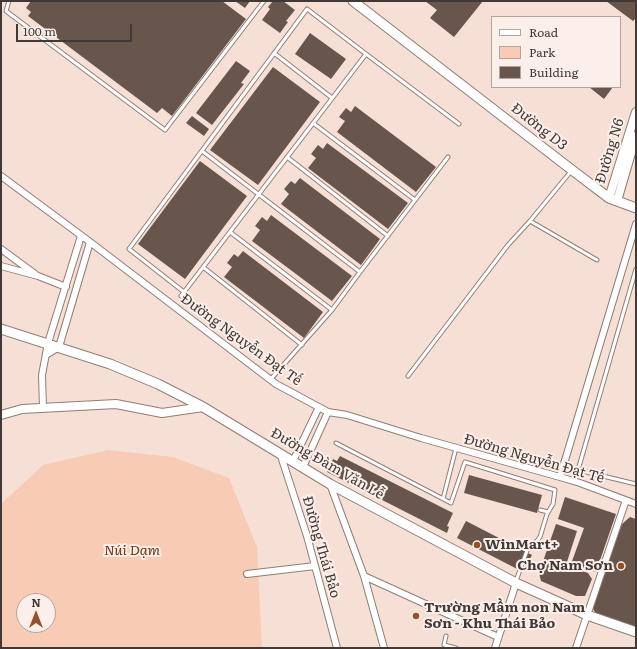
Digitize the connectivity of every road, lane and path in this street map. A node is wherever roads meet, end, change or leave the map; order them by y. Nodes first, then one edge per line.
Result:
1 (9, 1) edge
2 (264, 1) edge
3 (353, 1) edge
4 (274, 53) junction
5 (366, 54) junction
6 (332, 98) junction
7 (636, 112) edge
8 (313, 123) junction
9 (459, 124) dead end
10 (636, 136) edge
11 (202, 151) junction
12 (630, 153) junction
13 (287, 157) junction
14 (448, 157) dead end
15 (572, 170) junction
16 (1, 176) edge
17 (258, 194) junction
18 (415, 200) junction
19 (613, 200) junction
20 (636, 208) edge
21 (530, 221) junction
22 (636, 224) edge
23 (230, 232) junction
24 (81, 236) junction
25 (388, 236) junction
26 (90, 242) junction
27 (1, 249) edge
28 (597, 260) dead end
29 (1, 266) edge
30 (203, 267) junction
31 (636, 269) edge
32 (360, 272) junction
33 (38, 276) junction
34 (66, 287) junction
35 (184, 292) junction
36 (181, 296) dead end
37 (332, 310) junction
38 (1, 329) edge
39 (48, 344) junction
40 (302, 345) junction
41 (59, 347) junction
42 (46, 355) junction
43 (408, 376) dead end
44 (270, 380) junction
45 (203, 407) junction
46 (43, 408) junction
47 (319, 408) junction
48 (328, 412) junction
49 (1, 415) edge
50 (336, 443) dead end
51 (456, 448) junction
52 (280, 453) junction
53 (293, 461) junction
54 (303, 467) junction
55 (560, 477) junction
56 (330, 484) junction
57 (636, 484) edge
58 (443, 499) junction
59 (626, 500) junction
60 (636, 504) edge
61 (540, 510) dead end
62 (548, 512) junction
63 (315, 566) junction
64 (248, 574) dead end
65 (364, 576) junction
66 (516, 583) junction
67 (587, 615) junction
68 (636, 632) edge
69 (446, 636) dead end
70 (498, 637) junction
71 (337, 648) edge
72 (384, 648) edge
73 (456, 648) edge
74 (495, 648) edge
75 (576, 648) edge

1 - 2 lane
3 - 15 main road, Đường D3
4 - 5 lane
4 - 6 lane
4 - 11 lane
5 - 6 lane
5 - 9 lane
6 - 8 lane
7 - 12 street, Đường N6
8 - 13 lane
8 - 18 lane
10 - 12 street, Đường N6
11 - 17 lane
11 - 35 lane
12 - 19 street, Đường N6
13 - 17 lane
13 - 25 lane
14 - 18 lane
15 - 19 main road, Đường D3
15 - 21 lane
16 - 24 street, Đường Nguyễn Đạt Tế
17 - 23 lane
17 - 32 lane
18 - 25 lane
19 - 20 main road, Đường D3
21 - 28 lane
21 - 43 lane
22 - 55 street
23 - 30 lane
23 - 37 lane
24 - 26 street, Đường Nguyễn Đạt Tế
24 - 34 street
25 - 32 lane
26 - 41 street
26 - 44 street, Đường Nguyễn Đạt Tế
27 - 33 street
29 - 33 street
30 - 35 lane
30 - 40 lane
31 - 57 lane
32 - 37 lane
33 - 34 street
34 - 39 street
35 - 36 lane
37 - 40 lane
38 - 39 main road, Đường Đàm Văn Lễ
39 - 41 main road, Đường Đàm Văn Lễ
39 - 42 street
40 - 44 lane
41 - 42 street
41 - 45 main road, Đường Đàm Văn Lễ
42 - 46 street
44 - 47 street, Đường Nguyễn Đạt Tế
45 - 46 street
45 - 52 main road, Đường Đàm Văn Lễ
46 - 49 street
47 - 48 street, Đường Nguyễn Đạt Tế
47 - 53 street
48 - 51 street, Đường Nguyễn Đạt Tế
48 - 54 street
50 - 58 lane
51 - 55 street, Đường Nguyễn Đạt Tế
51 - 58 lane
52 - 53 main road, Đường Đàm Văn Lễ
52 - 63 street, Đường Thái Bảo
53 - 54 main road, Đường Đàm Văn Lễ
54 - 56 main road, Đường Đàm Văn Lễ
55 - 59 street, Đường Nguyễn Đạt Tế
56 - 65 street
56 - 66 main road, Đường Đàm Văn Lễ
58 - 62 lane
59 - 60 street, Đường Nguyễn Đạt Tế
59 - 67 street
61 - 62 lane
62 - 66 lane
63 - 64 street
63 - 71 street, Đường Thái Bảo
65 - 70 street
65 - 72 street
66 - 67 main road, Đường Đàm Văn Lễ
66 - 70 street
67 - 68 main road, Đường Đàm Văn Lễ
67 - 75 street
69 - 73 lane
70 - 74 street

